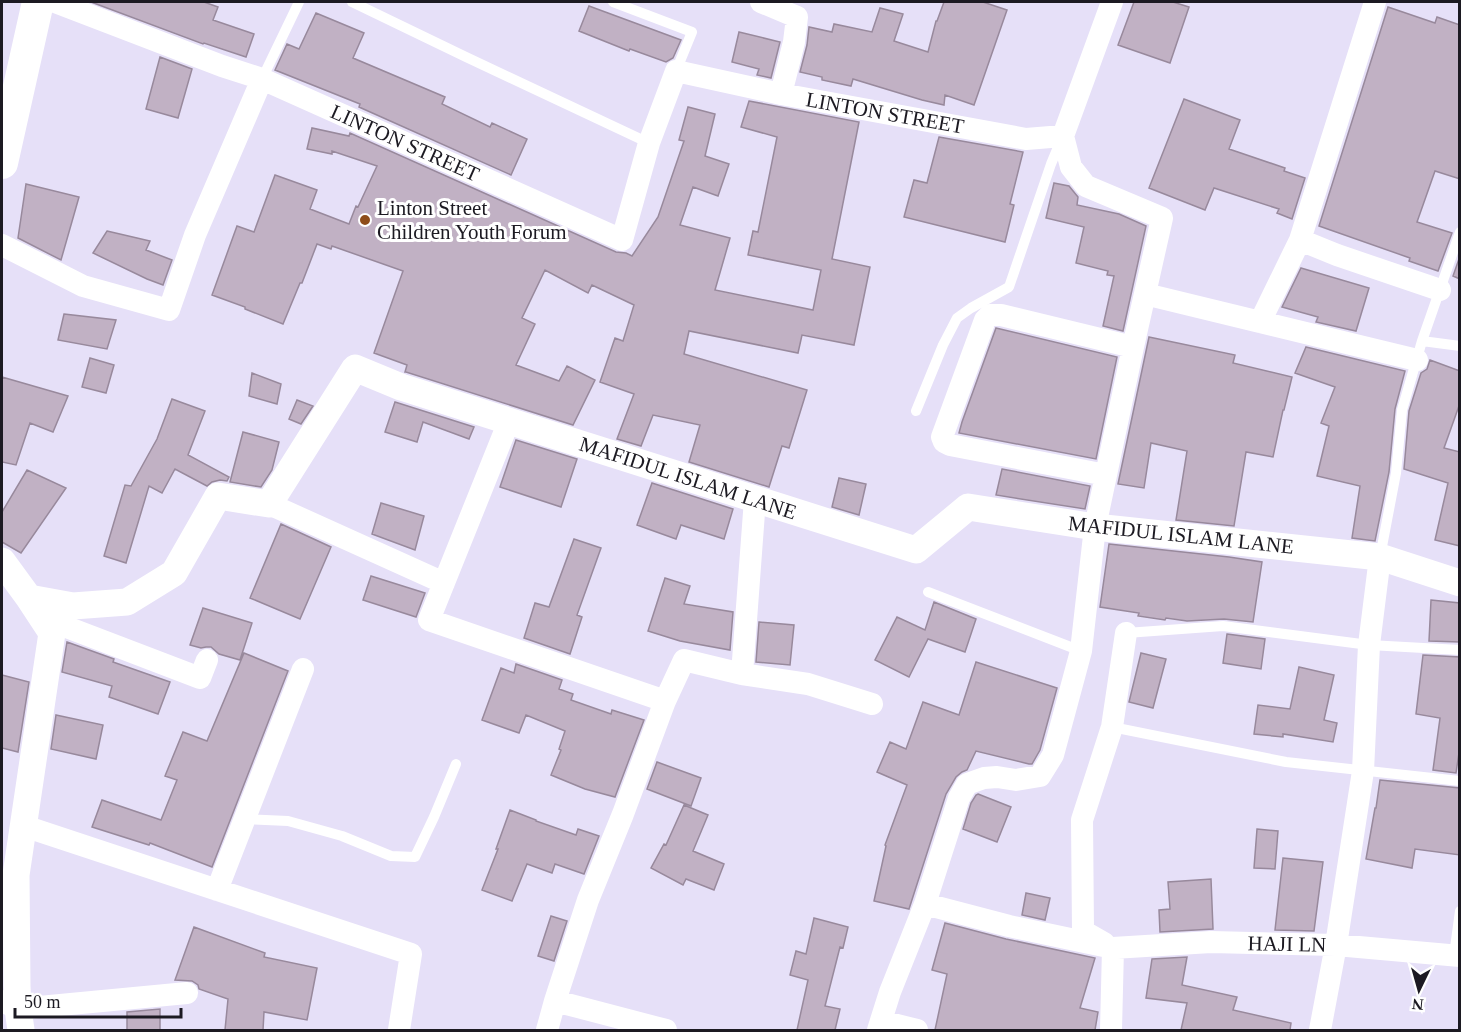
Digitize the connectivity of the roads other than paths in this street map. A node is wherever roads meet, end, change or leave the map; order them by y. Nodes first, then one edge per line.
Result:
1 (38, 2) edge
2 (55, 2) edge
3 (299, 2) edge
4 (352, 2) edge
5 (613, 2) edge
6 (761, 2) edge
7 (1112, 2) edge
8 (1375, 2) edge
9 (676, 71) junction
10 (262, 79) junction
11 (781, 94) junction
12 (1063, 136) junction
13 (649, 143) junction
14 (2, 163) edge
15 (1460, 232) edge
16 (1300, 240) junction
17 (2, 245) edge
18 (1440, 291) junction
19 (1145, 294) junction
20 (1260, 321) junction
21 (1460, 346) edge
22 (1133, 347) junction
23 (1419, 351) junction
24 (916, 411) dead end
25 (509, 421) junction
26 (1106, 475) junction
27 (755, 499) junction
28 (269, 504) junction
29 (1095, 528) junction
30 (1380, 556) junction
31 (2, 561) edge
32 (444, 583) junction
33 (1460, 583) edge
34 (928, 592) dead end
35 (29, 598) junction
36 (1126, 633) joint
37 (52, 634) junction
38 (1369, 645) junction
39 (1460, 650) edge
40 (1081, 651) junction
41 (207, 660) dead end
42 (303, 669) dead end
43 (742, 674) junction
44 (665, 701) junction
45 (872, 704) dead end
46 (1112, 728) junction
47 (456, 764) dead end
48 (1363, 771) junction
49 (1460, 781) edge
50 (245, 819) junction
51 (24, 826) junction
52 (218, 890) junction
53 (925, 904) junction
54 (1460, 911) edge
55 (1336, 945) junction
56 (1113, 948) junction
57 (1457, 956) edge
58 (187, 993) dead end
59 (555, 1000) junction
60 (14, 1014) edge
61 (879, 1025) edge
62 (399, 1030) edge
63 (547, 1030) edge
64 (666, 1030) edge
65 (917, 1030) edge
66 (1110, 1030) edge
67 (1320, 1030) edge

1 - 14 main road
2 - 10 street, LINTON STREET
3 - 10 lane
4 - 13 lane
5 - 9 lane
6 - 11 street
7 - 12 street
8 - 16 street
9 - 11 street, LINTON STREET
9 - 13 street, LINTON STREET
10 - 13 street, LINTON STREET
10 - 17 street
11 - 12 street, LINTON STREET
12 - 19 street
12 - 24 lane
15 - 18 lane
16 - 18 street
16 - 20 street
18 - 23 lane
19 - 20 street
19 - 22 street
20 - 23 street
21 - 23 lane
22 - 26 street
22 - 26 street
23 - 30 lane
25 - 27 street, MAFIDUL ISLAM LANE
25 - 28 street, MAFIDUL ISLAM LANE
25 - 32 street
26 - 29 street
27 - 29 street, MAFIDUL ISLAM LANE
27 - 43 street
28 - 32 street
28 - 35 street
29 - 30 street, MAFIDUL ISLAM LANE
29 - 40 street
30 - 33 street, MAFIDUL ISLAM LANE
30 - 38 street
31 - 35 street
32 - 44 street
34 - 40 lane
35 - 37 street
36 - 38 lane
36 - 46 street
37 - 41 street
37 - 51 street
38 - 39 lane
38 - 48 street
40 - 53 street
42 - 50 street
43 - 44 street
43 - 45 street
44 - 59 street
46 - 48 lane
46 - 56 street
47 - 50 lane
48 - 49 lane
48 - 55 street
50 - 52 street
51 - 52 street
51 - 60 street
52 - 62 street
53 - 56 street, HAJI LN
53 - 61 street
54 - 57 lane
55 - 56 street, HAJI LN
55 - 57 street, HAJI LN
55 - 67 street
56 - 66 street
58 - 60 street
59 - 63 street
59 - 64 street
61 - 65 street

